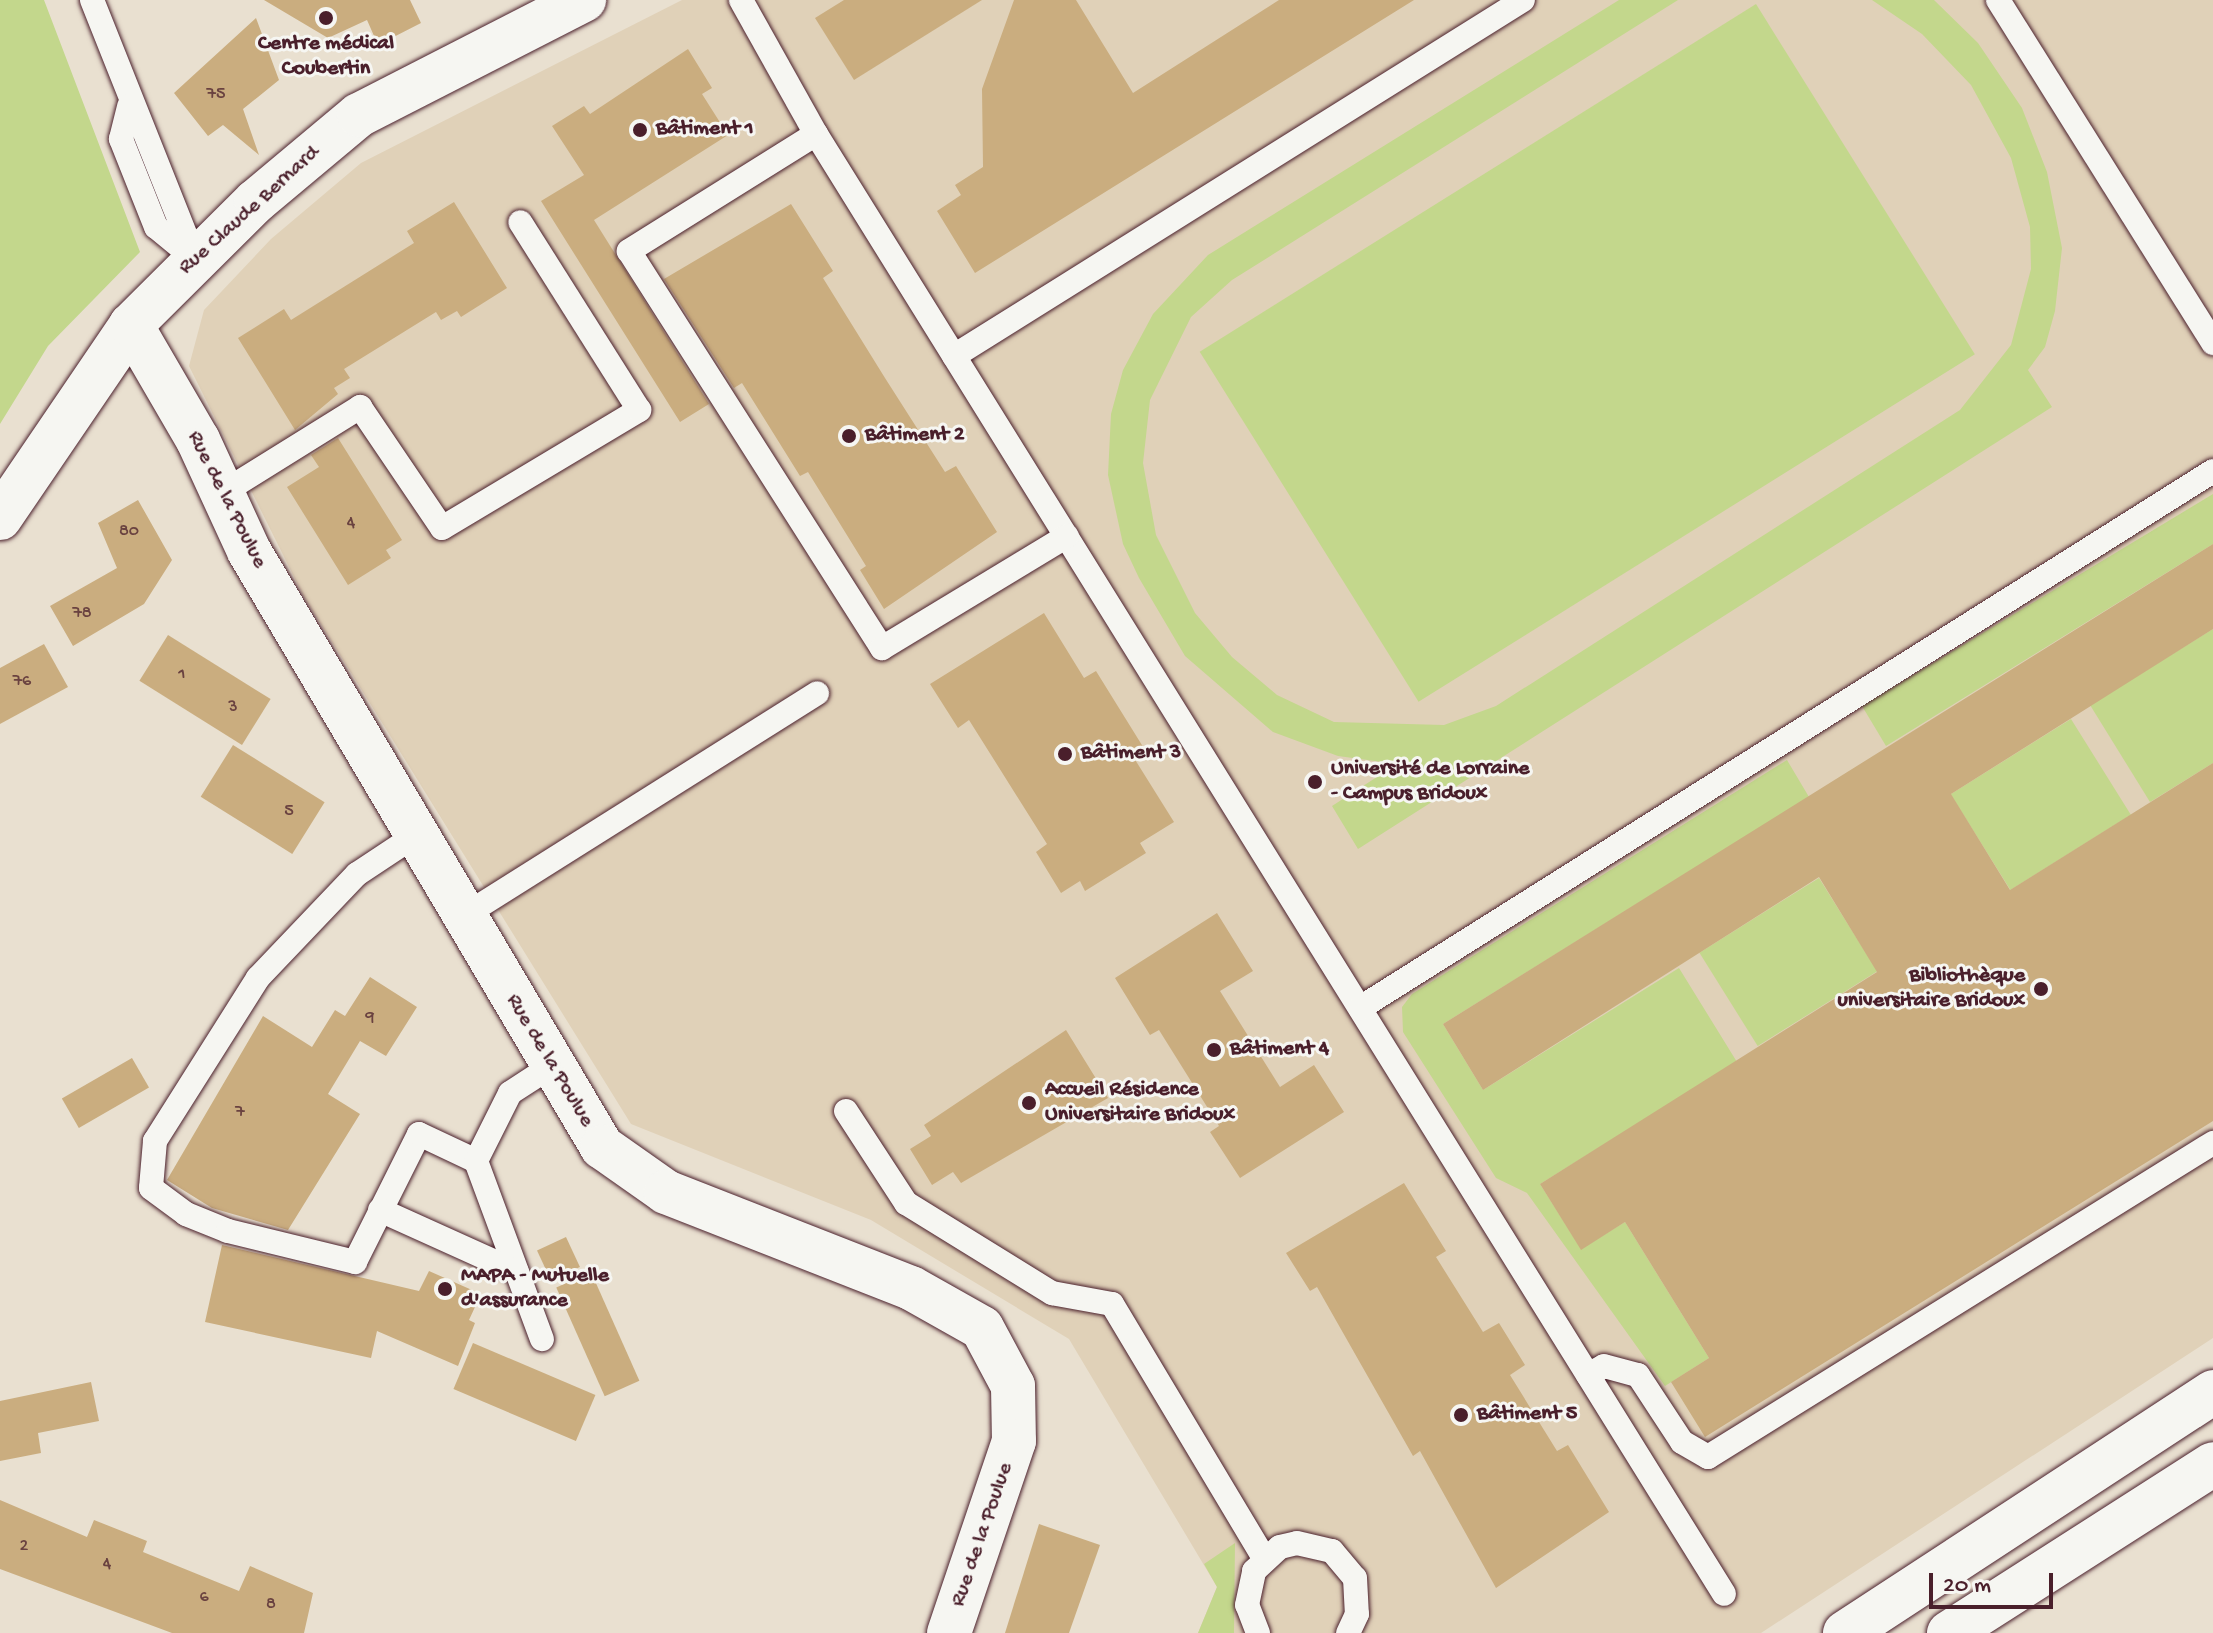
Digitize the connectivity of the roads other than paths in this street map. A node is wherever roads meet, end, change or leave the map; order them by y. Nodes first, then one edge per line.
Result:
1 (92, 0) edge
2 (584, 0) edge
3 (741, 0) edge
4 (1523, 0) edge
5 (1998, 0) edge
6 (816, 134) junction
7 (520, 222) dead end
8 (195, 259) junction
9 (131, 325) junction
10 (2213, 343) edge
11 (954, 356) junction
12 (2213, 471) edge
13 (222, 493) junction
14 (0, 518) edge
15 (1067, 536) junction
16 (817, 693) dead end
17 (416, 835) junction
18 (465, 915) junction
19 (1360, 1008) junction
20 (550, 1067) junction
21 (846, 1111) dead end
22 (2213, 1143) edge
23 (476, 1161) junction
24 (380, 1210) junction
25 (517, 1272) junction
26 (542, 1339) dead end
27 (1588, 1375) junction
28 (2213, 1392) edge
29 (2213, 1464) edge
30 (1264, 1558) junction
31 (1724, 1594) dead end
32 (1253, 1629) edge
33 (949, 1633) edge
34 (1348, 1633) edge
35 (1845, 1633) edge
36 (1949, 1633) edge

1 - 8 lane
2 - 8 street, Rue Claude Bernard
3 - 6 lane
4 - 11 lane
5 - 10 lane
6 - 11 lane
6 - 15 lane
7 - 13 lane
8 - 9 street, Rue Claude Bernard
9 - 13 street, Rue de la Poulue
9 - 14 street, Rue Claude Bernard
11 - 15 lane
12 - 19 lane
13 - 17 street, Rue de la Poulue
15 - 19 lane
16 - 18 lane
17 - 18 street, Rue de la Poulue
17 - 24 lane
18 - 20 street, Rue de la Poulue
19 - 27 lane
20 - 23 lane
20 - 33 street, Rue de la Poulue
21 - 30 lane
22 - 27 lane
23 - 24 lane
23 - 25 lane
24 - 25 lane
25 - 26 lane
27 - 31 lane
28 - 35 street
29 - 36 street
30 - 32 lane
30 - 34 lane

